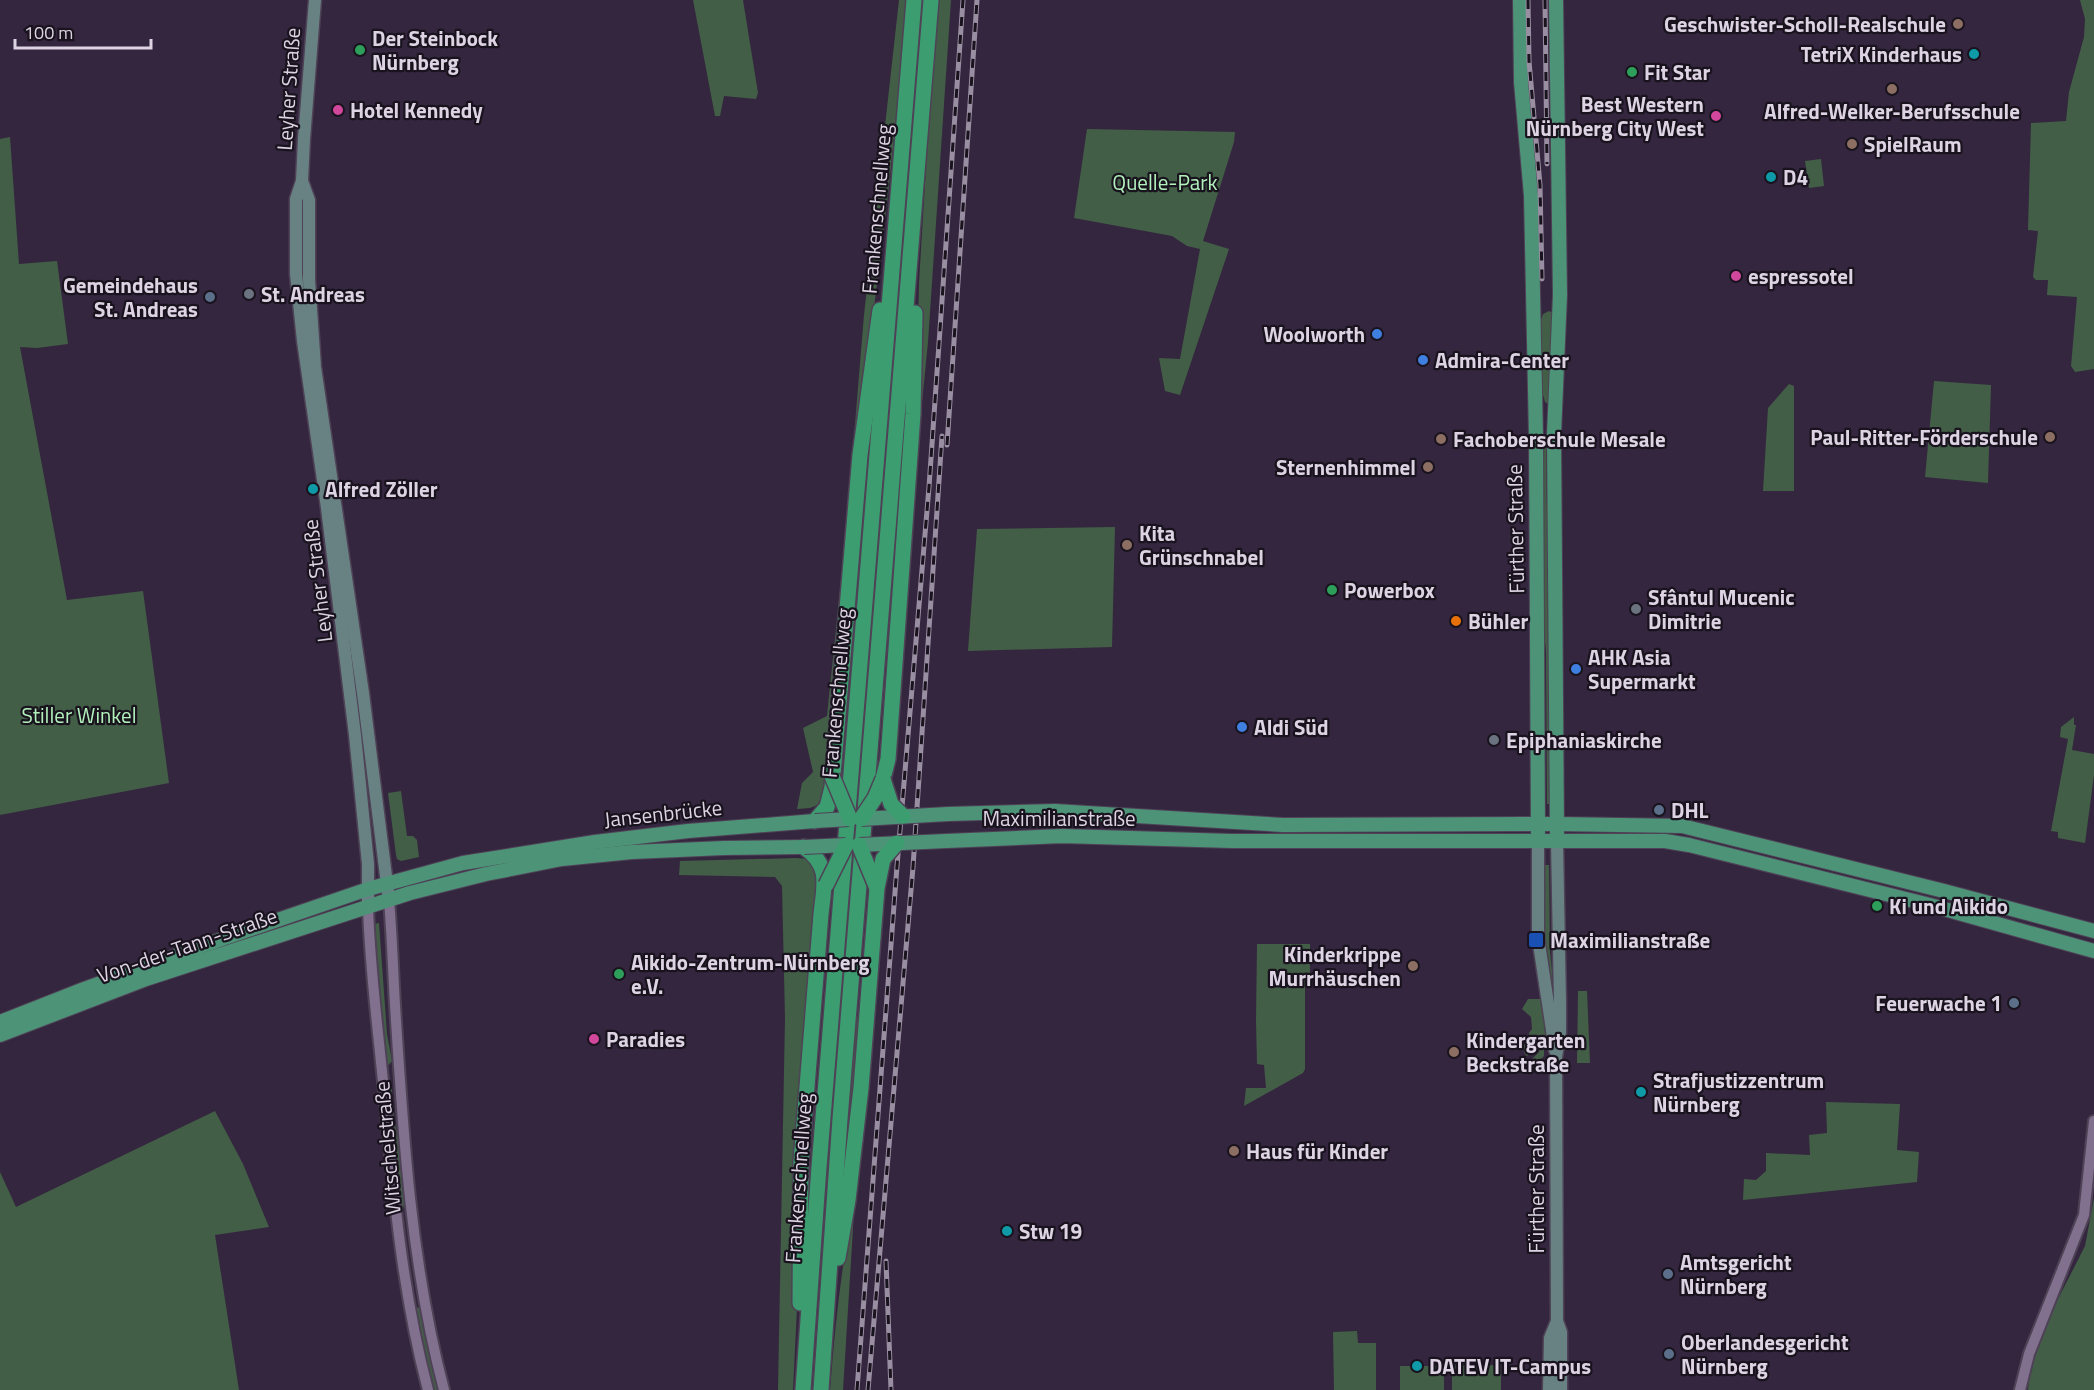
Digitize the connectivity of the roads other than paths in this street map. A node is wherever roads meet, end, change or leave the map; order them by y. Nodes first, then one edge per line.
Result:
1 (315, 0) edge
2 (914, 0) edge
3 (931, 0) edge
4 (1520, 0) edge
5 (1556, 0) edge
6 (302, 181) junction
7 (893, 262) junction
8 (910, 263) junction
9 (832, 776) junction
10 (883, 779) junction
11 (948, 814) joint
12 (903, 816) junction
13 (815, 821) junction
14 (1539, 824) junction
15 (1557, 824) junction
16 (854, 832) junction
17 (946, 841) joint
18 (1538, 841) junction
19 (1557, 841) junction
20 (897, 843) junction
21 (804, 847) junction
22 (596, 849) junction
23 (387, 884) junction
24 (826, 885) junction
25 (877, 888) junction
26 (368, 890) junction
27 (389, 900) junction
28 (368, 907) junction
29 (2094, 931) edge
30 (2094, 951) edge
31 (0, 1022) edge
32 (0, 1035) edge
33 (1556, 1057) junction
34 (382, 1073) junction
35 (400, 1073) junction
36 (2094, 1121) edge
37 (826, 1311) junction
38 (1557, 1321) junction
39 (804, 1374) junction
40 (428, 1390) edge
41 (444, 1390) edge
42 (803, 1390) edge
43 (820, 1390) edge
44 (1549, 1390) edge
45 (1562, 1390) edge
46 (2020, 1390) edge

1 - 6 main road, Leyher Straße
2 - 7 highway, Frankenschnellweg
3 - 8 highway, Frankenschnellweg
4 - 14 main road, Fürther Straße
5 - 15 main road, Fürther Straße
6 - 23 main road, Leyher Straße
6 - 26 main road, Leyher Straße
7 - 9 highway
7 - 39 highway, Frankenschnellweg
8 - 10 highway
8 - 37 highway, Frankenschnellweg
9 - 13 highway
9 - 16 highway, bridge
10 - 12 highway, bridge
10 - 16 highway, bridge
11 - 12 main road, Jansenbrücke, bridge
11 - 14 main road, Maximilianstraße
12 - 16 main road, Jansenbrücke, bridge
13 - 16 main road, Jansenbrücke, bridge
13 - 22 main road, Jansenbrücke
14 - 15 main road, Maximilianstraße
14 - 18 main road, Fürther Straße
15 - 19 main road, Fürther Straße
15 - 29 main road, Maximilianstraße
16 - 20 main road, Jansenbrücke, bridge
16 - 21 main road, Jansenbrücke, bridge
16 - 24 highway, bridge
16 - 25 highway, bridge
17 - 18 main road, Maximilianstraße
17 - 20 main road, Jansenbrücke, bridge
18 - 19 main road, Maximilianstraße
18 - 33 main road, Fürther Straße
19 - 30 main road, Maximilianstraße
19 - 33 main road, Fürther Straße
20 - 25 highway, bridge
21 - 22 main road, Jansenbrücke
21 - 24 highway
22 - 23 main road, Jansenbrücke
22 - 27 main road, Jansenbrücke
23 - 26 main road, Von-der-Tann-Straße
23 - 27 main road, Leyher Straße
24 - 39 highway
25 - 37 highway
26 - 28 main road, Leyher Straße
26 - 31 main road, Von-der-Tann-Straße
27 - 28 main road, Von-der-Tann-Straße
27 - 35 street, Witschelstraße
28 - 32 main road, Von-der-Tann-Straße
28 - 34 street, Witschelstraße
33 - 38 main road, Fürther Straße
34 - 35 street
34 - 40 street, Witschelstraße
35 - 41 street, Witschelstraße
36 - 46 street
37 - 43 highway, Frankenschnellweg
38 - 44 main road, Fürther Straße
38 - 45 main road, Fürther Straße
39 - 42 highway, Frankenschnellweg

